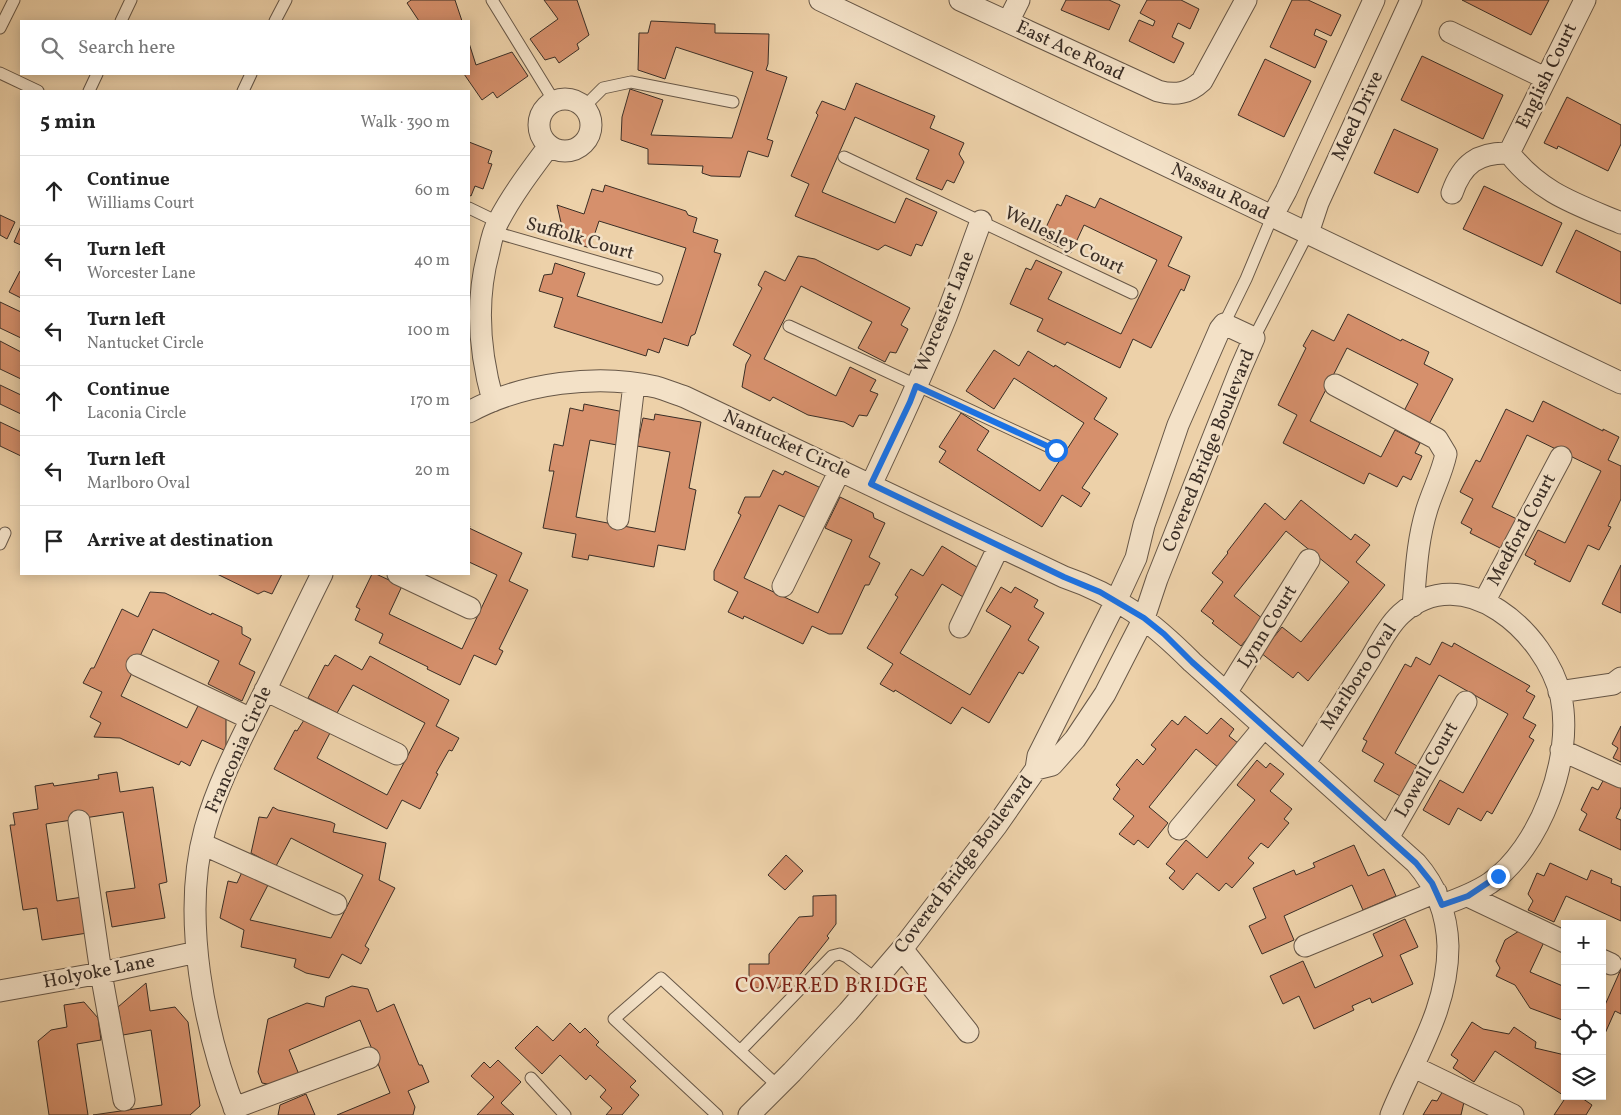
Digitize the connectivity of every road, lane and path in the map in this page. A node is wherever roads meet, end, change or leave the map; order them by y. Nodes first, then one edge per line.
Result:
1 (131, 0) edge
2 (286, 0) edge
3 (492, 0) edge
4 (820, 0) edge
5 (960, 0) edge
6 (1018, 0) edge
7 (1246, 0) edge
8 (1374, 0) edge
9 (1411, 0) edge
10 (1585, 0) edge
11 (10, 1) edge
12 (121, 20) edge
13 (276, 20) edge
14 (1008, 22) junction
15 (0, 28) edge
16 (1450, 32) dead end
17 (0, 73) edge
18 (97, 75) edge
19 (251, 75) edge
20 (1545, 78) junction
21 (36, 90) edge
22 (89, 90) edge
23 (243, 90) edge
24 (554, 101) junction
25 (732, 102) dead end
26 (584, 107) junction
27 (549, 146) junction
28 (1509, 153) junction
29 (844, 157) dead end
30 (1452, 193) dead end
31 (470, 209) edge
32 (1272, 217) junction
33 (981, 220) junction
34 (1621, 223) edge
35 (496, 227) junction
36 (1308, 233) junction
37 (657, 279) dead end
38 (1132, 293) dead end
39 (1224, 324) junction
40 (789, 326) dead end
41 (1254, 338) junction
42 (1621, 383) edge
43 (634, 384) junction
44 (1335, 385) dead end
45 (916, 386) junction
46 (493, 400) junction
47 (470, 412) edge
48 (1056, 450) dead end
49 (1561, 457) dead end
50 (840, 470) junction
51 (871, 484) junction
52 (618, 519) dead end
53 (5, 533) dead end
54 (0, 544) edge
55 (999, 546) junction
56 (1309, 560) dead end
57 (322, 575) edge
58 (400, 575) edge
59 (783, 586) dead end
60 (1116, 601) junction
61 (1484, 602) junction
62 (1413, 606) junction
63 (470, 608) dead end
64 (1144, 618) junction
65 (960, 627) dead end
66 (137, 665) dead end
67 (1621, 678) edge
68 (265, 690) junction
69 (1559, 692) junction
70 (1226, 693) junction
71 (1466, 702) dead end
72 (251, 719) junction
73 (1264, 727) junction
74 (1561, 750) junction
75 (398, 754) dead end
76 (1305, 763) junction
77 (1036, 769) junction
78 (1621, 777) edge
79 (79, 822) dead end
80 (1179, 829) dead end
81 (1388, 838) junction
82 (202, 844) junction
83 (1468, 896) junction
84 (1439, 899) junction
85 (336, 904) dead end
86 (1561, 940) edge
87 (1305, 946) dead end
88 (902, 948) junction
89 (198, 952) junction
90 (101, 973) junction
91 (876, 980) junction
92 (0, 991) edge
93 (968, 1032) dead end
94 (740, 1051) junction
95 (369, 1058) dead end
96 (1414, 1067) junction
97 (531, 1078) dead end
98 (778, 1086) junction
99 (124, 1100) dead end
100 (236, 1112) edge
101 (565, 1115) edge
102 (717, 1115) edge
103 (749, 1115) edge
104 (1391, 1115) edge
105 (1513, 1115) edge

1 - 12 lane
2 - 13 lane
3 - 24 lane
4 - 32 street, Nassau Road
5 - 14 street, East Ace Road
6 - 14 street
7 - 14 street, East Ace Road
8 - 32 street, Meed Drive
9 - 36 street, Meed Drive
10 - 20 street, English Court
11 - 15 lane
16 - 20 street
17 - 21 lane
18 - 22 lane
19 - 23 lane
20 - 28 street, English Court
24 - 26 street
24 - 27 street
25 - 26 lane
26 - 27 street
27 - 35 street
28 - 30 street
28 - 34 street
29 - 33 lane, Wellesley Court
31 - 35 lane, Suffolk Court
32 - 36 street, Nassau Road
32 - 39 lane
33 - 38 lane, Wellesley Court
33 - 45 street, Worcester Lane
35 - 37 lane, Suffolk Court
35 - 46 street
36 - 41 lane
36 - 42 street, Nassau Road
39 - 41 street, Covered Bridge Boulevard
39 - 60 street, Covered Bridge Boulevard
40 - 45 lane
41 - 64 street, Covered Bridge Boulevard
43 - 46 street, Nantucket Circle
43 - 50 street, Nantucket Circle
43 - 52 street
44 - 62 street
45 - 48 lane
45 - 51 street, Worcester Lane
46 - 47 street, Nantucket Circle
49 - 61 street, Medford Court
50 - 51 street, Nantucket Circle
50 - 59 street
51 - 55 street, Nantucket Circle
53 - 54 lane
55 - 60 street, Nantucket Circle
55 - 65 street
56 - 70 street, Lynn Court
57 - 68 street, Franconia Circle
58 - 63 street
60 - 64 street, Nantucket Circle
60 - 77 street, Covered Bridge Boulevard
61 - 62 street, Marlboro Oval
61 - 69 street, Marlboro Oval
62 - 76 street, Marlboro Oval
64 - 70 street, Nantucket Circle
64 - 77 street, Covered Bridge Boulevard
66 - 72 street
67 - 69 street
68 - 72 street, Franconia Circle
68 - 75 street
69 - 74 street, Marlboro Oval
70 - 73 street, Nantucket Circle
71 - 81 street, Lowell Court
72 - 82 street, Franconia Circle
73 - 76 street, Nantucket Circle
73 - 80 street
74 - 78 street
74 - 83 street, Marlboro Oval
76 - 81 street, Nantucket Circle
77 - 88 street, Covered Bridge Boulevard
79 - 90 street
81 - 84 street, Nantucket Circle
82 - 85 street
82 - 89 street, Franconia Circle
83 - 84 street, Marlboro Oval
83 - 86 street
84 - 87 street, Marlboro Oval
84 - 96 street
88 - 91 street, Covered Bridge Boulevard
88 - 93 street
89 - 90 street, Holyoke Lane
89 - 100 street, Franconia Circle
90 - 92 street, Holyoke Lane
90 - 99 street
91 - 94 lane
91 - 98 street, Covered Bridge Boulevard
94 - 98 lane
94 - 102 lane
95 - 100 street
96 - 104 street
96 - 105 street
97 - 101 lane
98 - 103 street, Covered Bridge Boulevard

